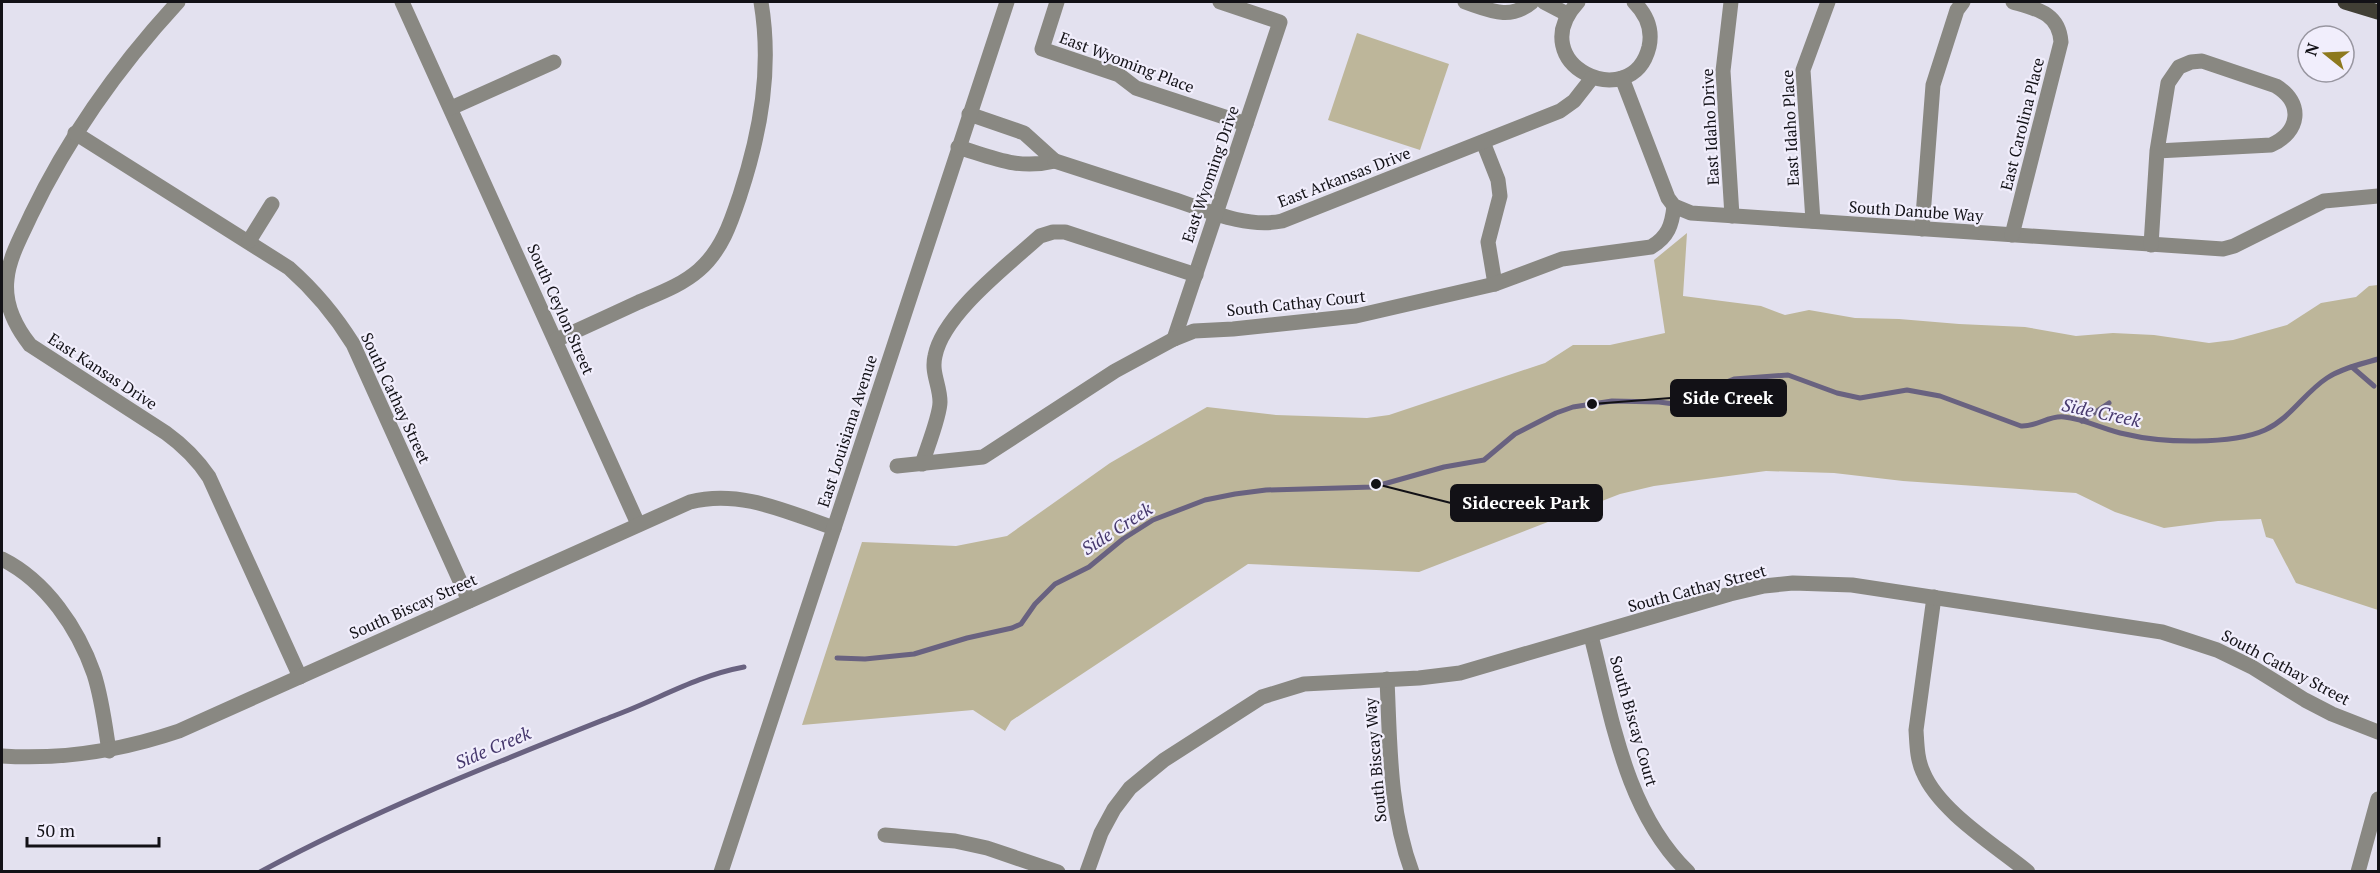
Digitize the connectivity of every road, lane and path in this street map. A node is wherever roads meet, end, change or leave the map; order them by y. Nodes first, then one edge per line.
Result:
1 (178, 2) edge
2 (402, 2) edge
3 (760, 2) edge
4 (1007, 2) edge
5 (1057, 2) edge
6 (1220, 2) edge
7 (1465, 2) edge
8 (1532, 2) edge
9 (1544, 2) edge
10 (1578, 2) edge
11 (1634, 2) edge
12 (1731, 2) edge
13 (1828, 2) edge
14 (1964, 2) edge
15 (2013, 2) edge
16 (2345, 2) edge
17 (2379, 12) edge
18 (1567, 14) junction
19 (554, 62) dead end
20 (1592, 78) junction
21 (1622, 78) junction
22 (451, 108) junction
23 (969, 114) junction
24 (1246, 124) junction
25 (75, 134) junction
26 (1483, 142) junction
27 (958, 147) junction
28 (2157, 151) junction
29 (1055, 161) junction
30 (2379, 196) edge
31 (272, 204) dead end
32 (1674, 206) junction
33 (1216, 213) junction
34 (1732, 216) junction
35 (1813, 221) junction
36 (1922, 229) junction
37 (2012, 235) junction
38 (249, 242) junction
39 (2151, 245) junction
40 (1196, 275) junction
41 (1494, 284) junction
42 (1174, 339) junction
43 (556, 340) junction
44 (922, 464) junction
45 (897, 466) dead end
46 (639, 524) junction
47 (834, 528) junction
48 (2, 559) edge
49 (1934, 597) junction
50 (469, 601) junction
51 (1591, 636) junction
52 (300, 677) junction
53 (1387, 679) junction
54 (2379, 732) edge
55 (110, 751) junction
56 (2, 756) edge
57 (2379, 799) edge
58 (885, 835) dead end
59 (721, 872) edge
60 (1058, 872) edge
61 (1087, 872) edge
62 (1412, 872) edge
63 (1688, 872) edge
64 (2028, 872) edge
65 (2358, 872) edge

1 - 25 street, East Kansas Drive
2 - 22 street, South Ceylon Street
3 - 43 street
4 - 23 street, East Louisiana Avenue
5 - 24 street, East Wyoming Place
6 - 24 street, East Wyoming Drive
7 - 8 street
9 - 18 street
10 - 18 street
11 - 21 street
12 - 34 street, East Idaho Drive
13 - 35 street, East Idaho Place
14 - 36 street
15 - 37 street, East Carolina Place
16 - 17 main road
18 - 20 street
19 - 22 street
20 - 21 street
20 - 26 street, East Arkansas Drive
21 - 32 street
22 - 43 street, South Ceylon Street
23 - 27 street, East Louisiana Avenue
23 - 29 street
24 - 33 street, East Wyoming Drive
25 - 38 street, South Cathay Street
25 - 52 street, East Kansas Drive
26 - 33 street, East Arkansas Drive
26 - 41 street
27 - 29 street
27 - 47 street, East Louisiana Avenue
28 - 28 street
28 - 39 street
29 - 33 street
30 - 39 street, South Danube Way
31 - 38 street
32 - 34 street, South Danube Way
32 - 41 street, South Cathay Court
33 - 40 street, East Wyoming Drive
34 - 35 street, South Danube Way
35 - 36 street, South Danube Way
36 - 37 street, South Danube Way
37 - 39 street, South Danube Way
38 - 50 street, South Cathay Street
40 - 42 street, East Wyoming Drive
40 - 44 street
41 - 42 street, South Cathay Court
42 - 44 street, South Cathay Court
43 - 46 street, South Ceylon Street
44 - 45 street, South Cathay Court
46 - 47 street, South Biscay Street
46 - 50 street, South Biscay Street
47 - 59 street, East Louisiana Avenue
48 - 55 street
49 - 51 street, South Cathay Street
49 - 54 street, South Cathay Street
49 - 64 street
50 - 52 street, South Biscay Street
51 - 53 street, South Cathay Street
51 - 63 street, South Biscay Court
52 - 55 street, South Biscay Street
53 - 61 street, South Cathay Street
53 - 62 street, South Biscay Way
55 - 56 street, South Biscay Street
57 - 65 street
58 - 60 street

